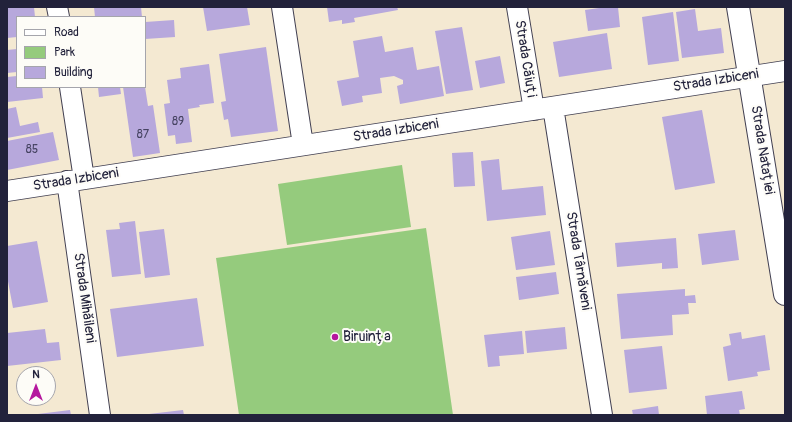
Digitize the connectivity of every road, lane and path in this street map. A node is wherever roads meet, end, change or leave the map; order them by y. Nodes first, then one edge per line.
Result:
1 (282, 7) edge
2 (517, 7) edge
3 (738, 7) edge
4 (785, 71) edge
5 (750, 76) junction
6 (70, 88) edge
7 (553, 107) junction
8 (534, 110) junction
9 (303, 145) junction
10 (76, 180) junction
11 (7, 191) edge
12 (785, 294) edge
13 (100, 415) edge
14 (602, 415) edge

1 - 9 street
2 - 8 street, Strada Căiuți
3 - 5 street, Strada Natației
4 - 5 street, Strada Izbiceni
5 - 7 street, Strada Izbiceni
5 - 12 street, Strada Natației
6 - 10 street, Strada Mihăileni
7 - 8 street, Strada Izbiceni
7 - 14 street, Strada Târnăveni
8 - 9 street, Strada Izbiceni
9 - 10 street, Strada Izbiceni
10 - 11 street, Strada Izbiceni
10 - 13 street, Strada Mihăileni

